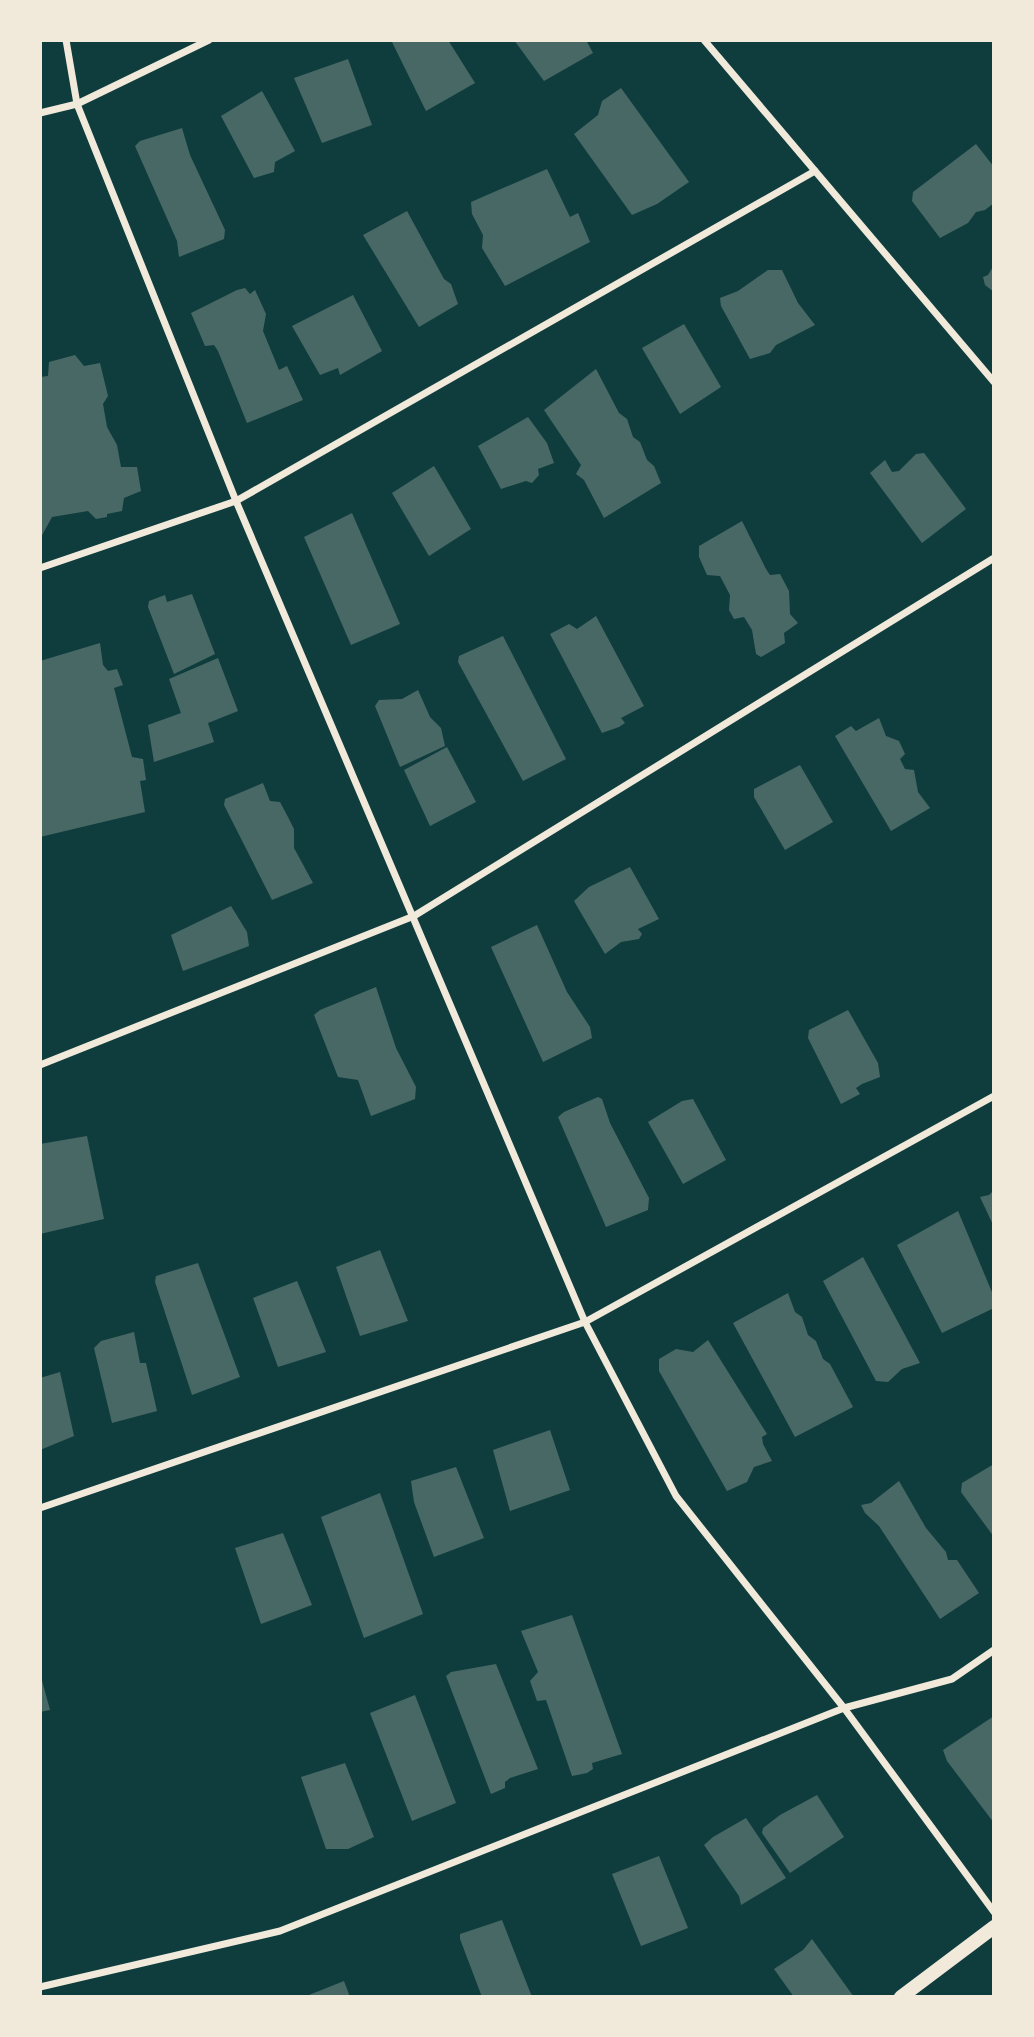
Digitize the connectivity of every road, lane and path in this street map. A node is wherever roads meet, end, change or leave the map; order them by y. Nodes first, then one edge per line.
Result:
1 (66, 40) edge
2 (209, 40) edge
3 (704, 40) edge
4 (77, 104) junction
5 (40, 113) edge
6 (815, 171) junction
7 (994, 382) edge
8 (236, 501) junction
9 (994, 558) edge
10 (40, 568) edge
11 (414, 916) junction
12 (40, 1065) edge
13 (994, 1096) edge
14 (584, 1322) junction
15 (40, 1508) edge
16 (994, 1650) edge
17 (844, 1708) junction
18 (994, 1912) edge
19 (994, 1927) edge
20 (40, 1987) edge
21 (901, 1997) edge

1 - 4 street
2 - 4 street
3 - 6 street
4 - 5 street
4 - 8 street
6 - 7 street
6 - 8 street
8 - 10 street
8 - 11 street
9 - 11 street
11 - 12 street
11 - 14 street
13 - 14 street
14 - 15 street
14 - 17 street
16 - 17 street
17 - 18 street
17 - 20 street
19 - 21 main road

